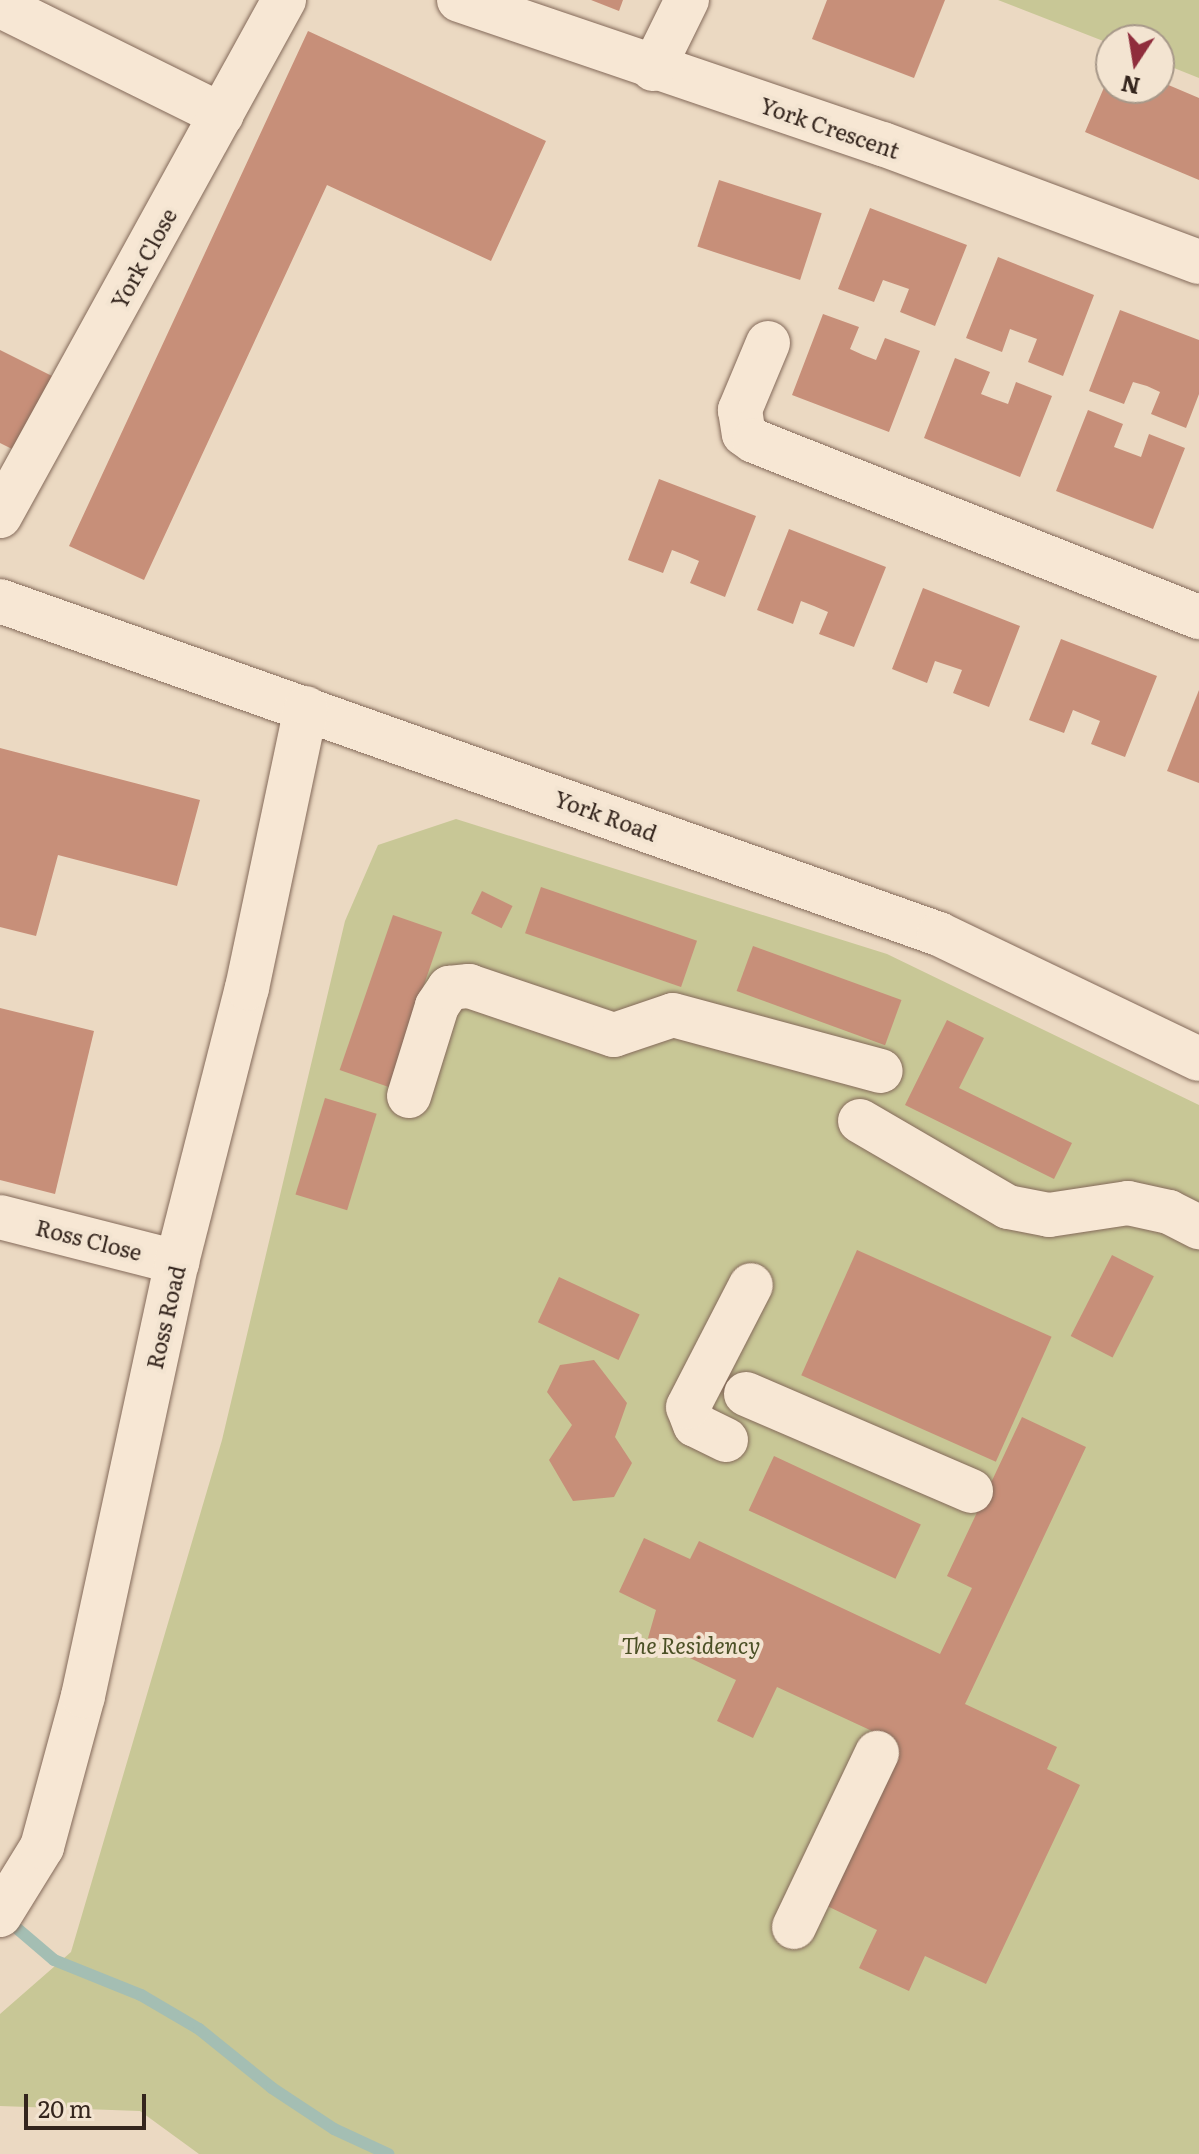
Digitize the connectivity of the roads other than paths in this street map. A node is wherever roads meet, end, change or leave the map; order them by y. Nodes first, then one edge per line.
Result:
1 (284, 0) edge
2 (459, 0) edge
3 (687, 0) edge
4 (1, 6) edge
5 (653, 69) junction
6 (222, 115) junction
7 (1199, 262) edge
8 (768, 343) dead end
9 (0, 516) edge
10 (0, 601) edge
11 (1199, 617) edge
12 (306, 708) junction
13 (1199, 1059) edge
14 (881, 1071) dead end
15 (409, 1096) dead end
16 (860, 1121) dead end
17 (0, 1217) edge
18 (1199, 1227) edge
19 (177, 1262) junction
20 (751, 1285) dead end
21 (746, 1394) dead end
22 (726, 1440) dead end
23 (971, 1491) dead end
24 (877, 1753) dead end
25 (2, 1913) edge
26 (794, 1927) dead end

1 - 6 street, York Close
2 - 5 street, York Crescent
3 - 5 street
4 - 6 street
5 - 7 street, York Crescent
6 - 9 street, York Close
8 - 11 street
10 - 12 street, York Road
12 - 13 street, York Road
12 - 19 street, Ross Road
14 - 15 street
16 - 18 street
17 - 19 street, Ross Close
19 - 25 street, Ross Road
20 - 22 street
21 - 23 street
24 - 26 street

